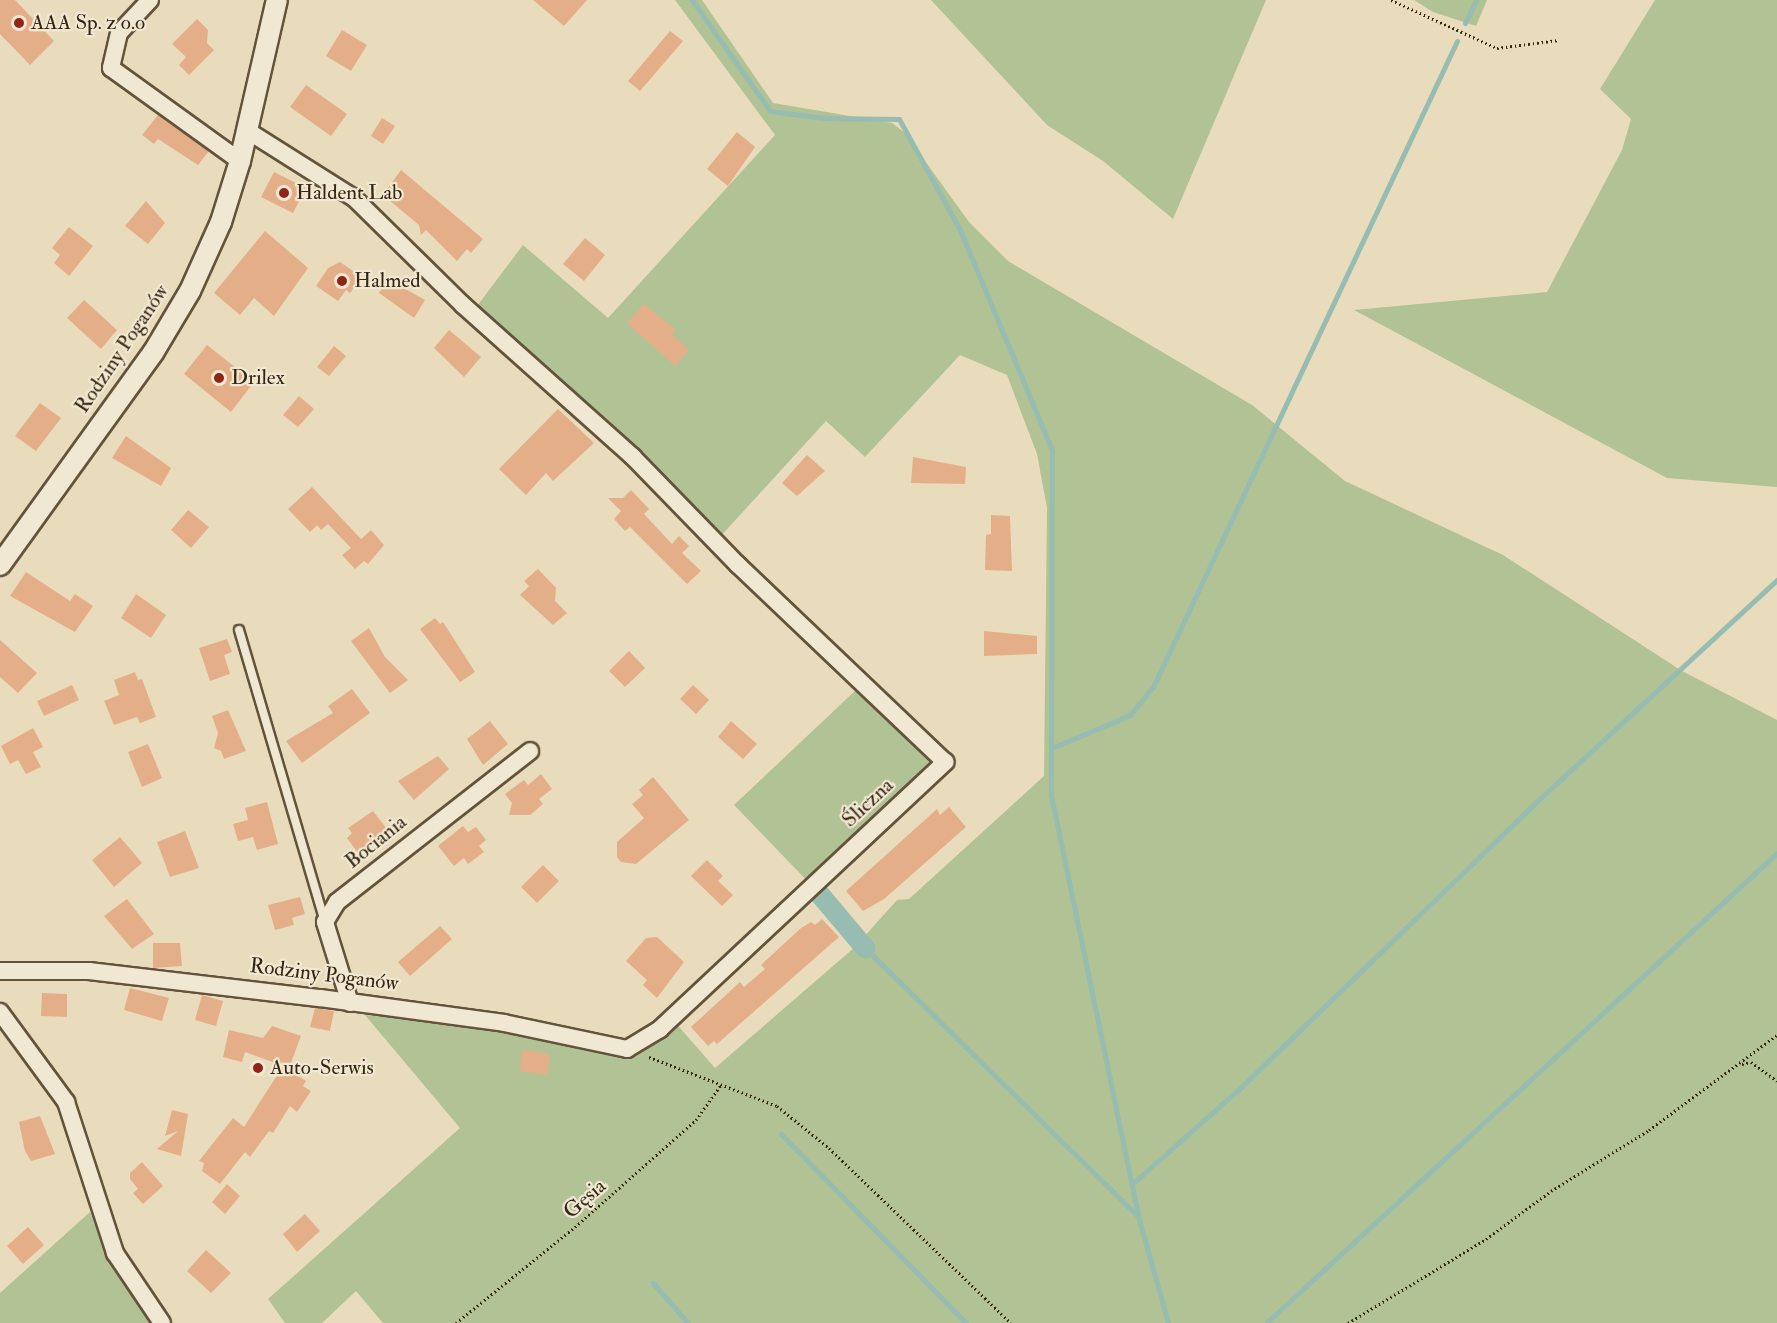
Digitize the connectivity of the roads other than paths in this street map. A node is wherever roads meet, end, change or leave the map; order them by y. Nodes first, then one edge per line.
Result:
1 (150, 0) edge
2 (277, 0) edge
3 (248, 131) junction
4 (240, 161) junction
5 (0, 565) edge
6 (239, 630) dead end
7 (530, 751) dead end
8 (325, 922) junction
9 (0, 972) edge
10 (350, 1003) junction
11 (0, 1012) edge
12 (632, 1046) joint
13 (162, 1323) edge

1 - 4 street
2 - 3 street, Rodziny Poganów
3 - 4 street, Rodziny Poganów
3 - 12 street, Śliczna
4 - 5 street, Rodziny Poganów
6 - 8 lane
7 - 8 street, Bociania
8 - 10 street
9 - 10 street, Rodziny Poganów
10 - 12 street, Rodziny Poganów
11 - 13 street

